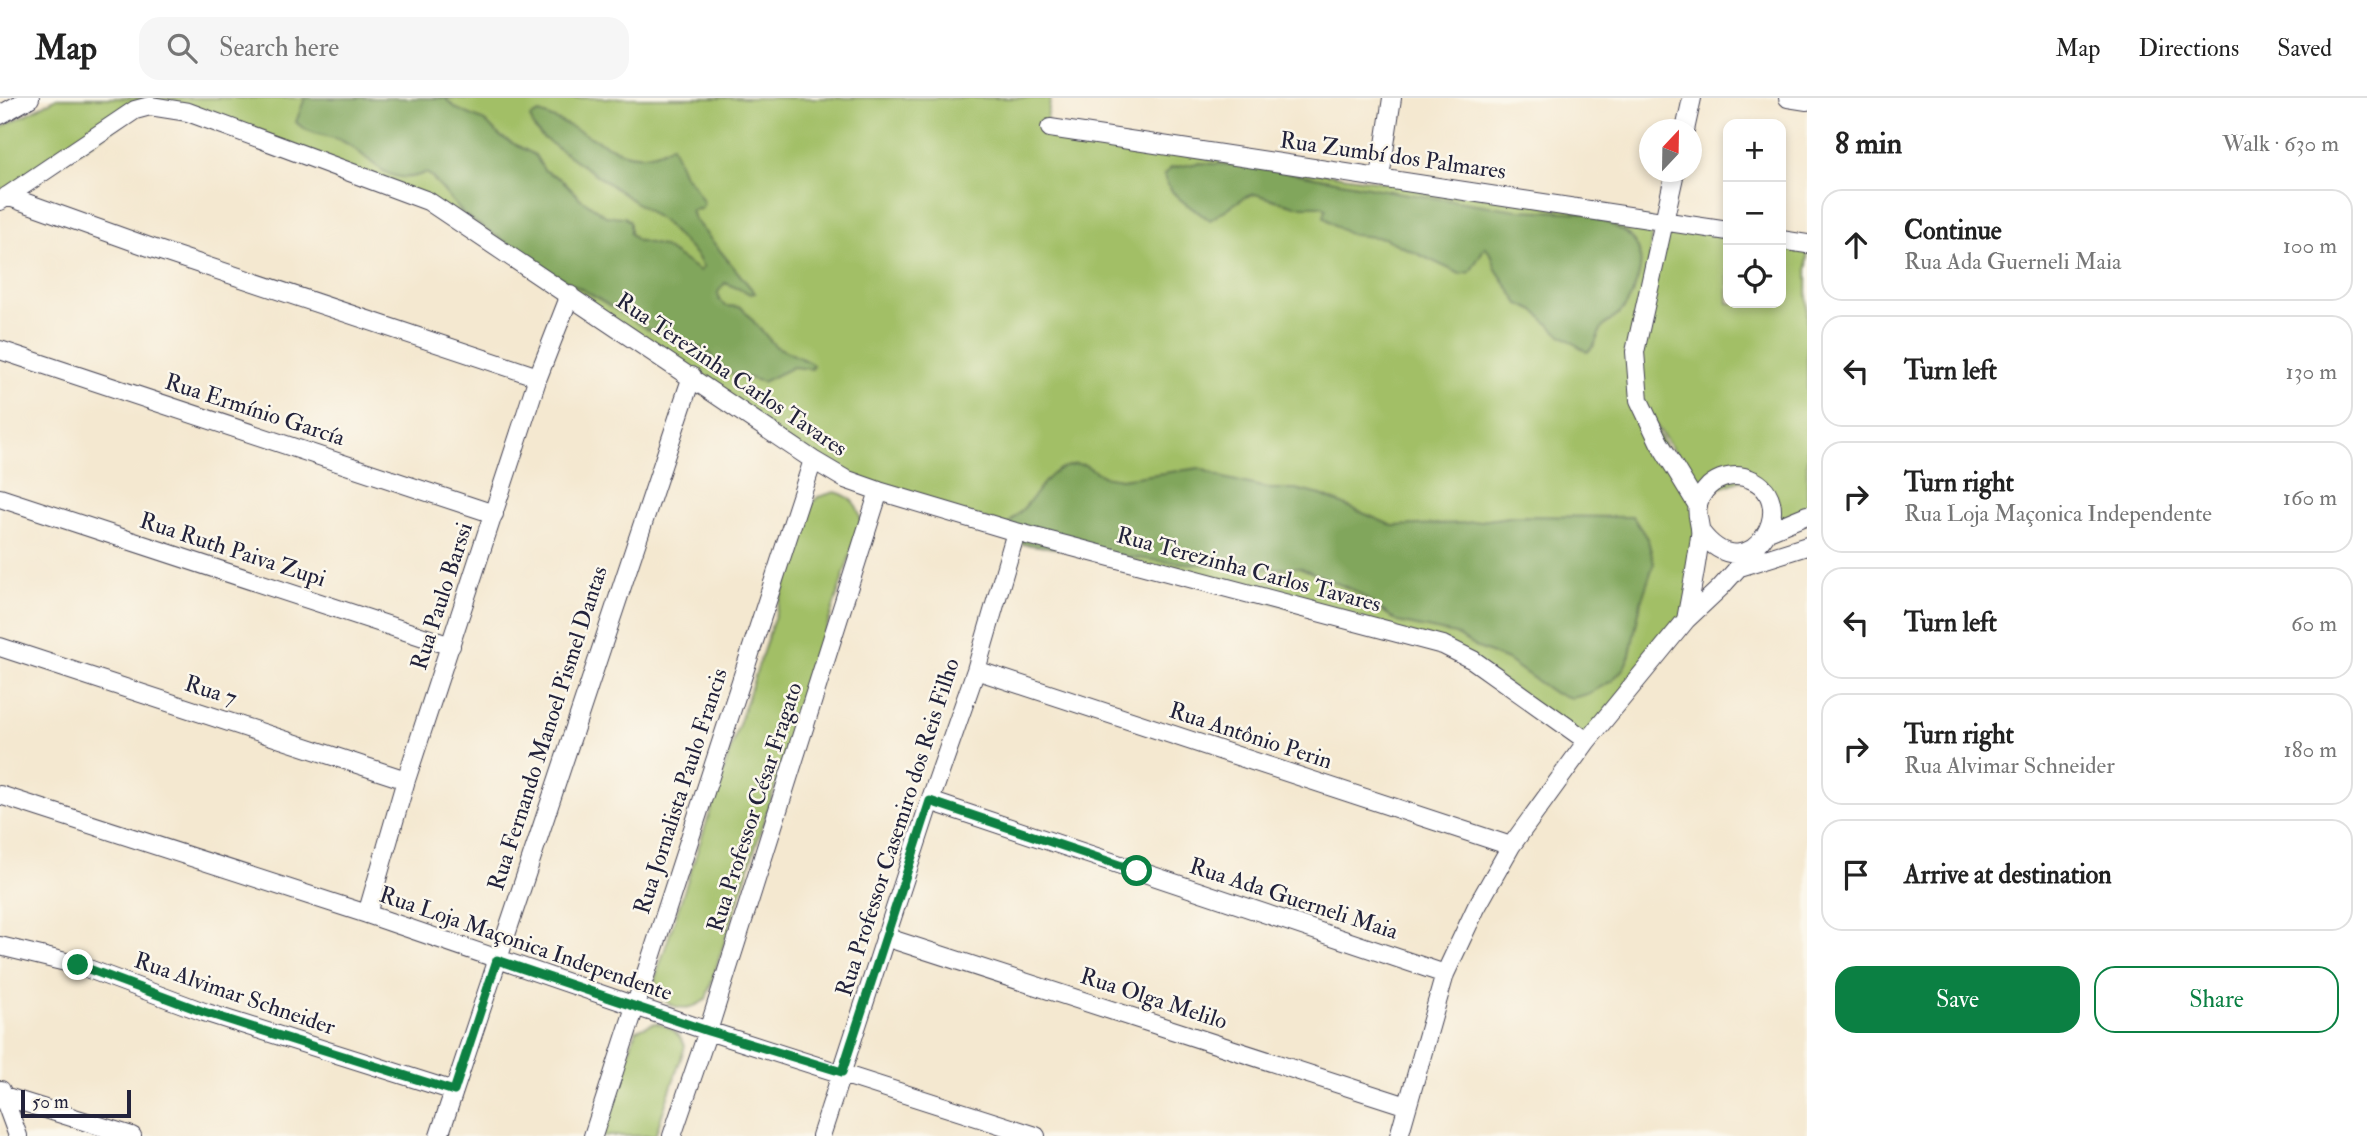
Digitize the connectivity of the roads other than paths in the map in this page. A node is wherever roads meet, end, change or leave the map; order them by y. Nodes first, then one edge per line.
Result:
1 (30, 98) edge
2 (1392, 98) edge
3 (1692, 98) edge
4 (1788, 98) edge
5 (1807, 101) edge
6 (0, 115) edge
7 (1687, 119) edge
8 (1049, 128) dead end
9 (1380, 178) junction
10 (1673, 182) edge
11 (4, 199) edge
12 (1664, 220) junction
13 (1723, 230) edge
14 (1786, 241) edge
15 (1807, 244) edge
16 (570, 295) junction
17 (0, 350) edge
18 (692, 376) junction
19 (538, 377) junction
20 (813, 460) junction
21 (879, 491) junction
22 (0, 498) edge
23 (1698, 506) junction
24 (494, 514) junction
25 (1807, 514) edge
26 (1789, 522) junction
27 (1771, 530) junction
28 (1016, 532) junction
29 (1701, 532) junction
30 (1757, 547) junction
31 (1804, 548) edge
32 (1737, 568) junction
33 (1686, 620) junction
34 (451, 646) junction
35 (0, 647) edge
36 (976, 670) junction
37 (1587, 741) junction
38 (406, 780) junction
39 (0, 794) edge
40 (930, 801) junction
41 (1511, 846) junction
42 (366, 914) junction
43 (885, 937) junction
44 (0, 946) edge
45 (497, 960) junction
46 (1445, 974) junction
47 (636, 1006) junction
48 (708, 1031) junction
49 (842, 1072) junction
50 (2, 1091) edge
51 (454, 1091) junction
52 (1407, 1106) junction
53 (18, 1136) edge
54 (132, 1136) edge
55 (439, 1136) edge
56 (593, 1136) edge
57 (672, 1136) edge
58 (821, 1136) edge
59 (1036, 1136) edge
60 (1399, 1136) edge

1 - 6 street
2 - 9 street
3 - 7 street
4 - 5 street
8 - 9 street, Rua Zumbí dos Palmares
9 - 12 street, Rua Zumbí dos Palmares
10 - 12 street
11 - 16 street, Rua Terezinha Carlos Tavares
11 - 19 street
12 - 13 street, Rua Zumbí dos Palmares
12 - 23 street
14 - 15 street
16 - 18 street, Rua Terezinha Carlos Tavares
16 - 19 street, Rua Paulo Barssi
17 - 24 street, Rua Ermínio García
18 - 20 street, Rua Terezinha Carlos Tavares
18 - 45 street, Rua Fernando Manoel Pismel Dantas
19 - 24 street, Rua Paulo Barssi
20 - 21 street, Rua Terezinha Carlos Tavares
20 - 47 street, Rua Jornalista Paulo Francis
21 - 28 street, Rua Terezinha Carlos Tavares
21 - 48 street, Rua Professor César Fragato
22 - 34 street, Rua Ruth Paiva Zupi
23 - 27 street
23 - 29 street
24 - 34 street, Rua Paulo Barssi
25 - 26 street
26 - 27 street
26 - 31 street
27 - 30 street
28 - 36 street, Rua Professor Casemiro dos Reis Filho
28 - 37 street, Rua Terezinha Carlos Tavares
29 - 30 street
29 - 33 street
30 - 32 street
31 - 32 street
32 - 33 street
33 - 37 street
34 - 38 street, Rua Paulo Barssi
35 - 38 street, Rua 7
36 - 40 street, Rua Professor Casemiro dos Reis Filho
36 - 41 street, Rua Antônio Perin
37 - 41 street
38 - 42 street, Rua Paulo Barssi
39 - 42 street, Rua Loja Maçonica Independente
40 - 43 street, Rua Professor Casemiro dos Reis Filho
40 - 46 street, Rua Ada Guerneli Maia
41 - 46 street
42 - 45 street, Rua Loja Maçonica Independente
43 - 49 street, Rua Professor Casemiro dos Reis Filho
43 - 52 street, Rua Olga Melilo
44 - 51 street, Rua Alvimar Schneider
45 - 47 street, Rua Loja Maçonica Independente
45 - 51 street, Rua Fernando Manoel Pismel Dantas
46 - 52 street
47 - 48 street, Rua Loja Maçonica Independente
47 - 56 street, Rua Jornalista Paulo Francis
48 - 49 street, Rua Loja Maçonica Independente
48 - 57 street, Rua Professor César Fragato
49 - 58 street, Rua Professor Casemiro dos Reis Filho
49 - 59 street, Rua Loja Maçonica Independente
50 - 53 street
50 - 54 street
51 - 55 street, Rua Fernando Manoel Pismel Dantas
52 - 60 street

